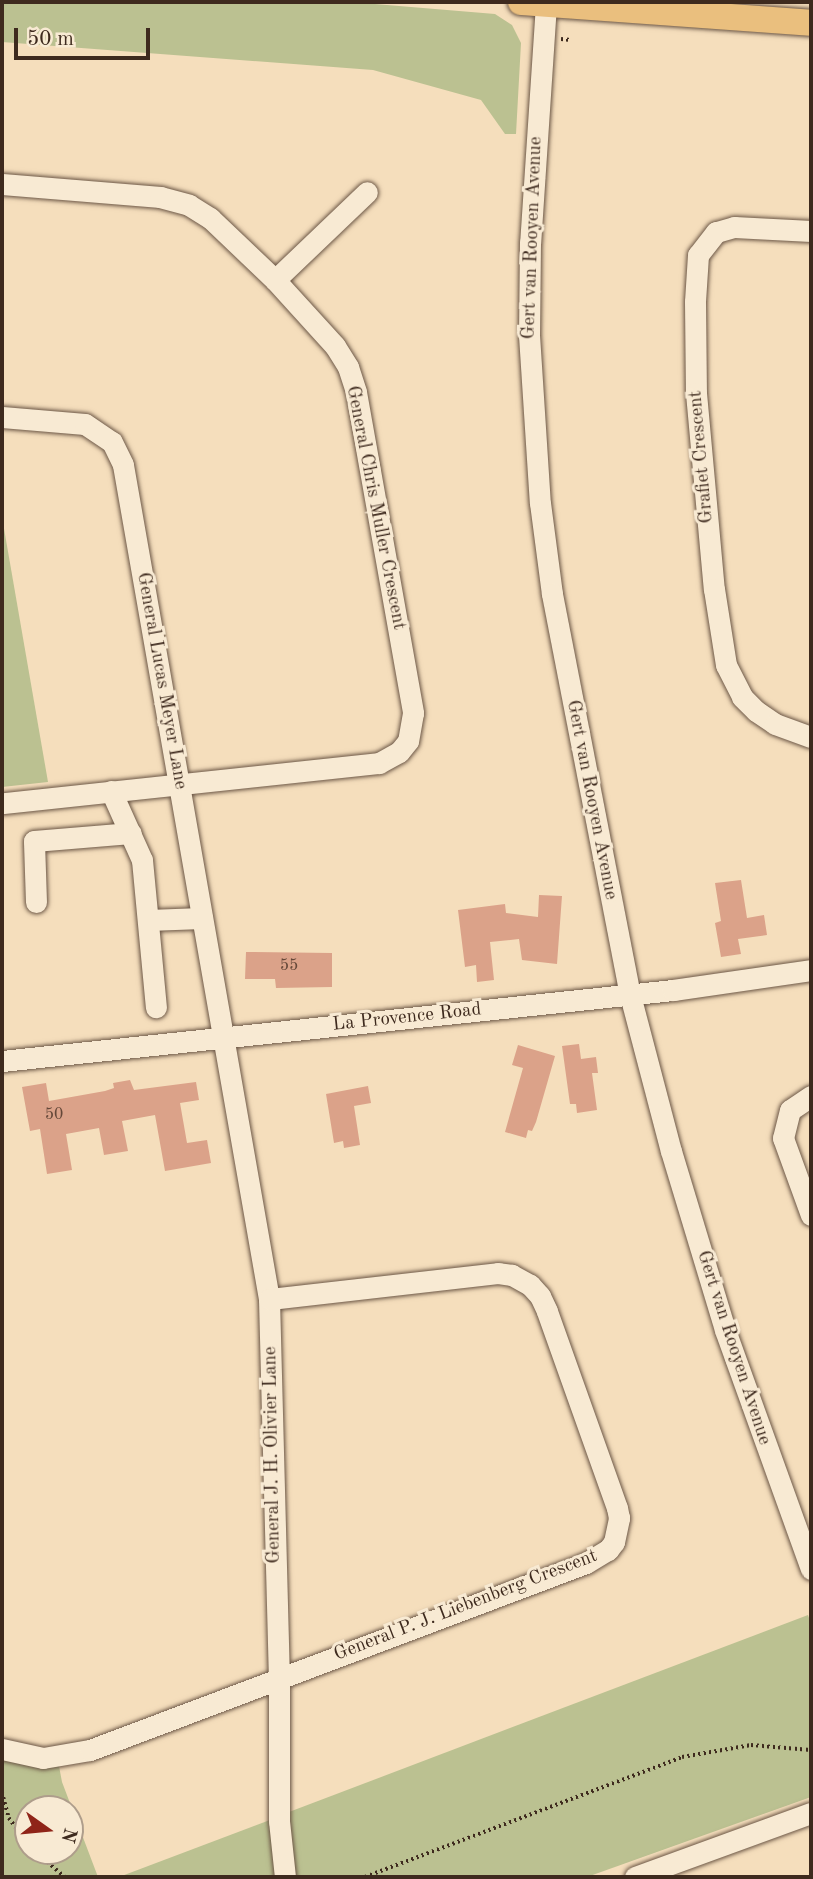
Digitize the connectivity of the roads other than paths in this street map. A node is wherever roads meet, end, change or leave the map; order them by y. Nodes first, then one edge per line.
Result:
1 (537, 2) edge
2 (811, 23) edge
3 (2, 184) edge
4 (367, 192) dead end
5 (811, 231) edge
6 (275, 280) junction
7 (2, 417) edge
8 (811, 737) edge
9 (179, 784) junction
10 (111, 791) junction
11 (2, 803) edge
12 (131, 833) junction
13 (36, 902) dead end
14 (202, 918) junction
15 (148, 920) junction
16 (811, 970) edge
17 (630, 995) junction
18 (156, 1007) dead end
19 (223, 1037) junction
20 (2, 1061) edge
21 (811, 1096) edge
22 (811, 1215) edge
23 (269, 1299) junction
24 (811, 1569) edge
25 (279, 1678) junction
26 (2, 1749) edge
27 (811, 1813) edge
28 (285, 1877) edge
29 (635, 1877) edge

1 - 2 main road
1 - 17 street, Gert van Rooyen Avenue
3 - 6 street, General Chris Muller Crescent
4 - 6 street
5 - 8 street, Grafiet Crescent
6 - 9 street, General Chris Muller Crescent
7 - 9 street, General Lucas Meyer Lane
9 - 10 street, General Chris Muller Crescent
9 - 14 street, General Lucas Meyer Lane
10 - 11 street, General Chris Muller Crescent
10 - 12 street
12 - 13 street
12 - 15 street
14 - 15 street
14 - 19 street, General Lucas Meyer Lane
15 - 18 street
16 - 17 street, La Provence Road
17 - 19 street, La Provence Road
17 - 24 street, Gert van Rooyen Avenue
19 - 20 street, La Provence Road
19 - 23 street, General J. H. Olivier Lane
21 - 22 street
23 - 25 street, General J. H. Olivier Lane
23 - 25 street, General P. J. Liebenberg Crescent
25 - 26 street, General P. J. Liebenberg Crescent
25 - 28 street, General J. H. Olivier Lane
27 - 29 street

